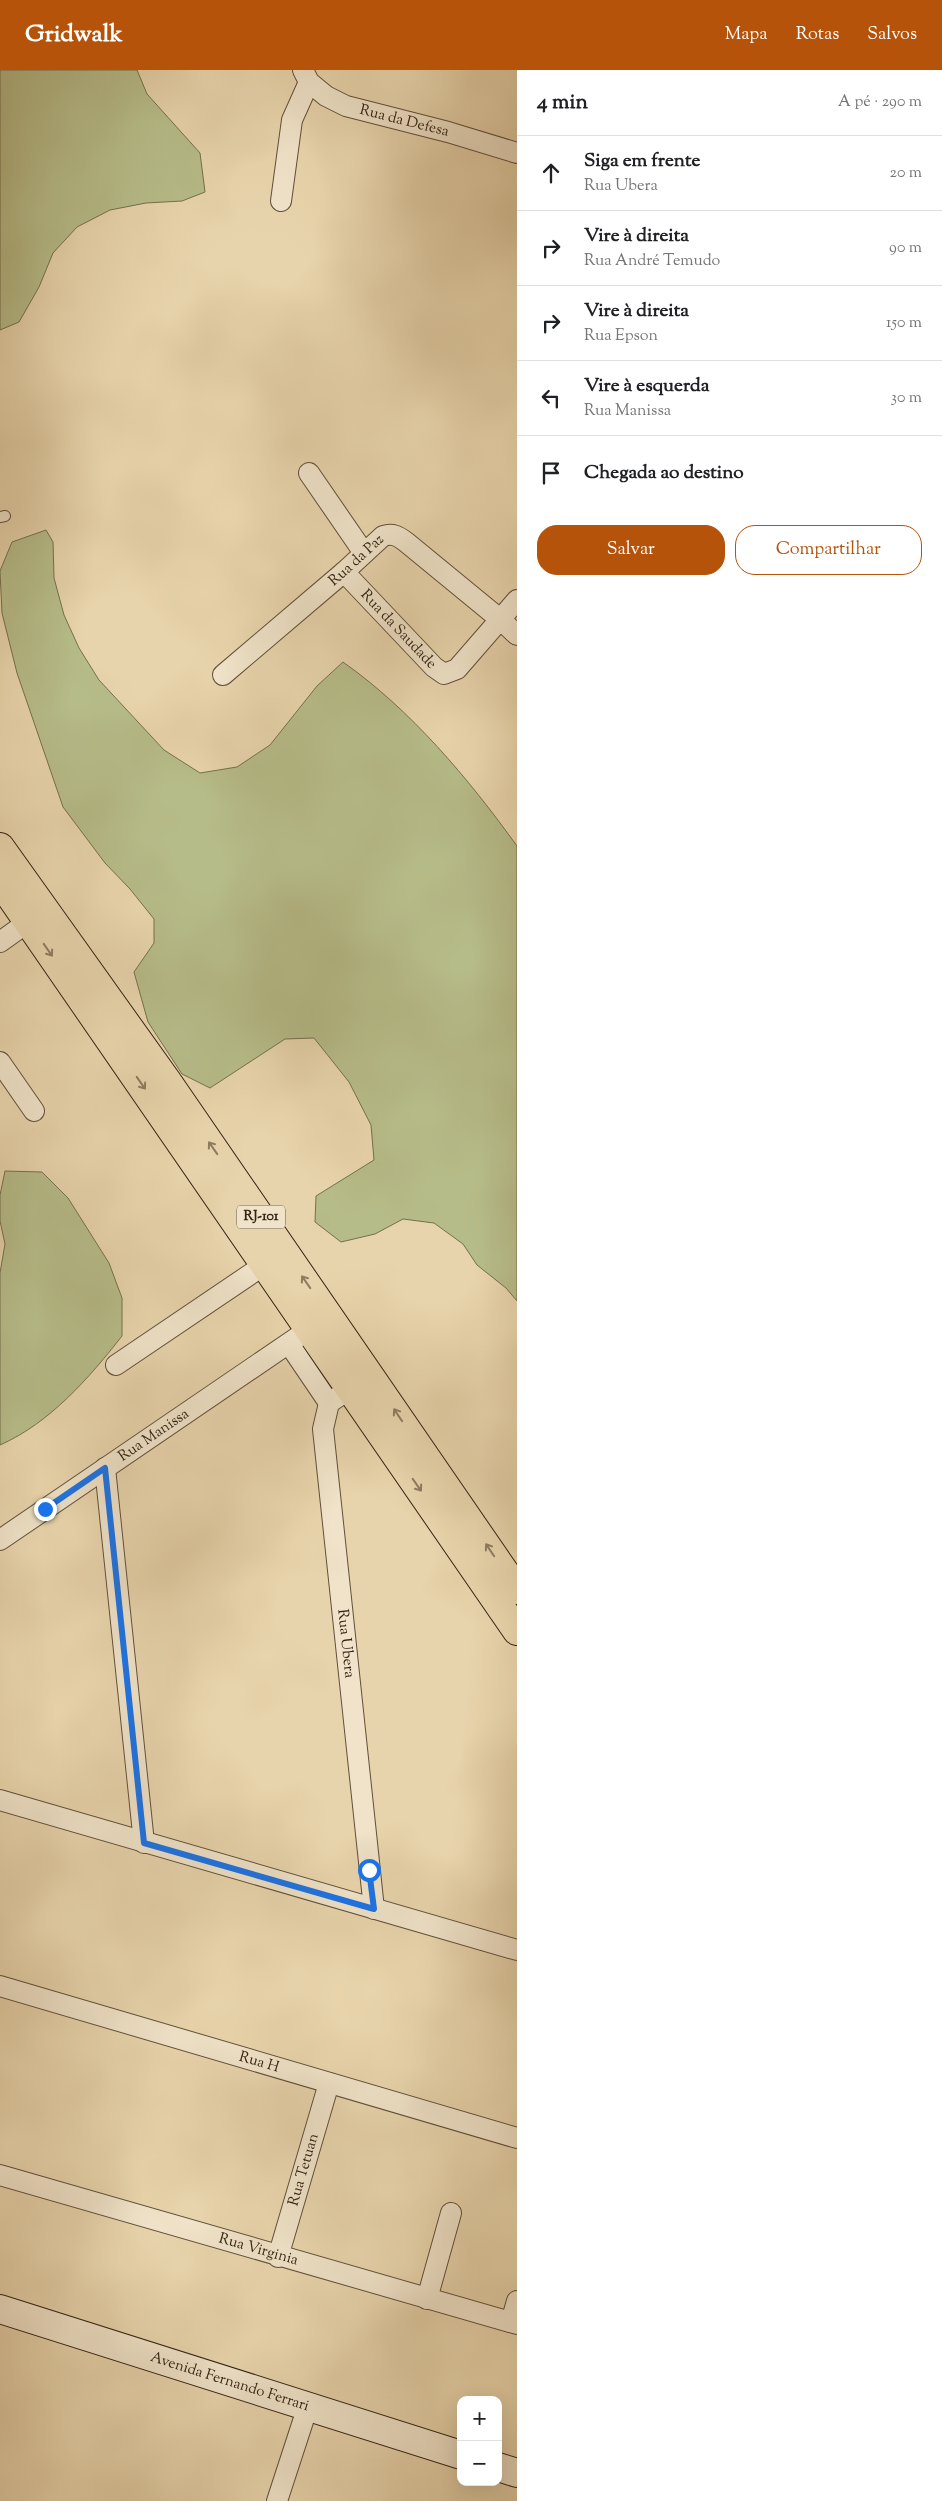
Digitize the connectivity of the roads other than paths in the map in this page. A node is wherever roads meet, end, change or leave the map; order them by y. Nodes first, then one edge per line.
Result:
1 (306, 76) edge
2 (517, 153) edge
3 (281, 201) dead end
4 (309, 473) dead end
5 (364, 553) junction
6 (344, 572) junction
7 (517, 600) edge
8 (501, 620) junction
9 (517, 635) edge
10 (223, 675) dead end
11 (0, 847) edge
12 (0, 881) edge
13 (28, 922) junction
14 (0, 942) edge
15 (0, 1062) edge
16 (34, 1111) dead end
17 (264, 1265) junction
18 (299, 1337) junction
19 (116, 1365) dead end
20 (340, 1396) junction
21 (105, 1468) junction
22 (0, 1540) edge
23 (515, 1583) edge
24 (517, 1631) edge
25 (0, 1800) edge
26 (144, 1843) junction
27 (374, 1909) junction
28 (517, 1950) edge
29 (0, 1986) edge
30 (329, 2083) junction
31 (517, 2138) edge
32 (0, 2175) edge
33 (451, 2213) dead end
34 (278, 2257) junction
35 (427, 2299) junction
36 (517, 2301) edge
37 (0, 2309) edge
38 (514, 2323) edge
39 (308, 2406) junction
40 (457, 2454) edge
41 (502, 2468) edge
42 (517, 2473) edge
43 (278, 2501) edge

1 - 2 street, Rua da Defesa
1 - 3 street
4 - 5 street
5 - 6 street, Rua da Paz
5 - 8 street, Rua da Paz
6 - 8 street, Rua da Saudade
6 - 10 street, Rua da Paz
7 - 8 street, Rua da Saudade
8 - 9 street, Rua da Paz
23 -> 11 main road, RJ-101
12 - 13 main road, RJ-101
13 - 14 street
13 -> 17 main road, RJ-101
15 - 16 street
17 - 18 main road, RJ-101
17 - 19 street
18 - 20 main road, RJ-101
18 - 21 street, Rua Manissa
20 -> 24 main road, RJ-101
20 - 27 street, Rua Ubera
21 - 22 street, Rua Manissa
21 - 26 street
25 - 26 street
26 - 27 street
27 - 28 street
29 - 30 street, Rua H
30 - 31 street, Rua H
30 - 34 street, Rua Tetuan
32 - 34 street, Rua Virginia
33 - 35 street
34 - 35 street, Rua Virginia
35 - 38 street, Rua Virginia
36 - 38 street
37 - 39 main road, Avenida Fernando Ferrari
39 - 40 main road, Avenida Fernando Ferrari
39 - 43 street
41 - 42 main road

